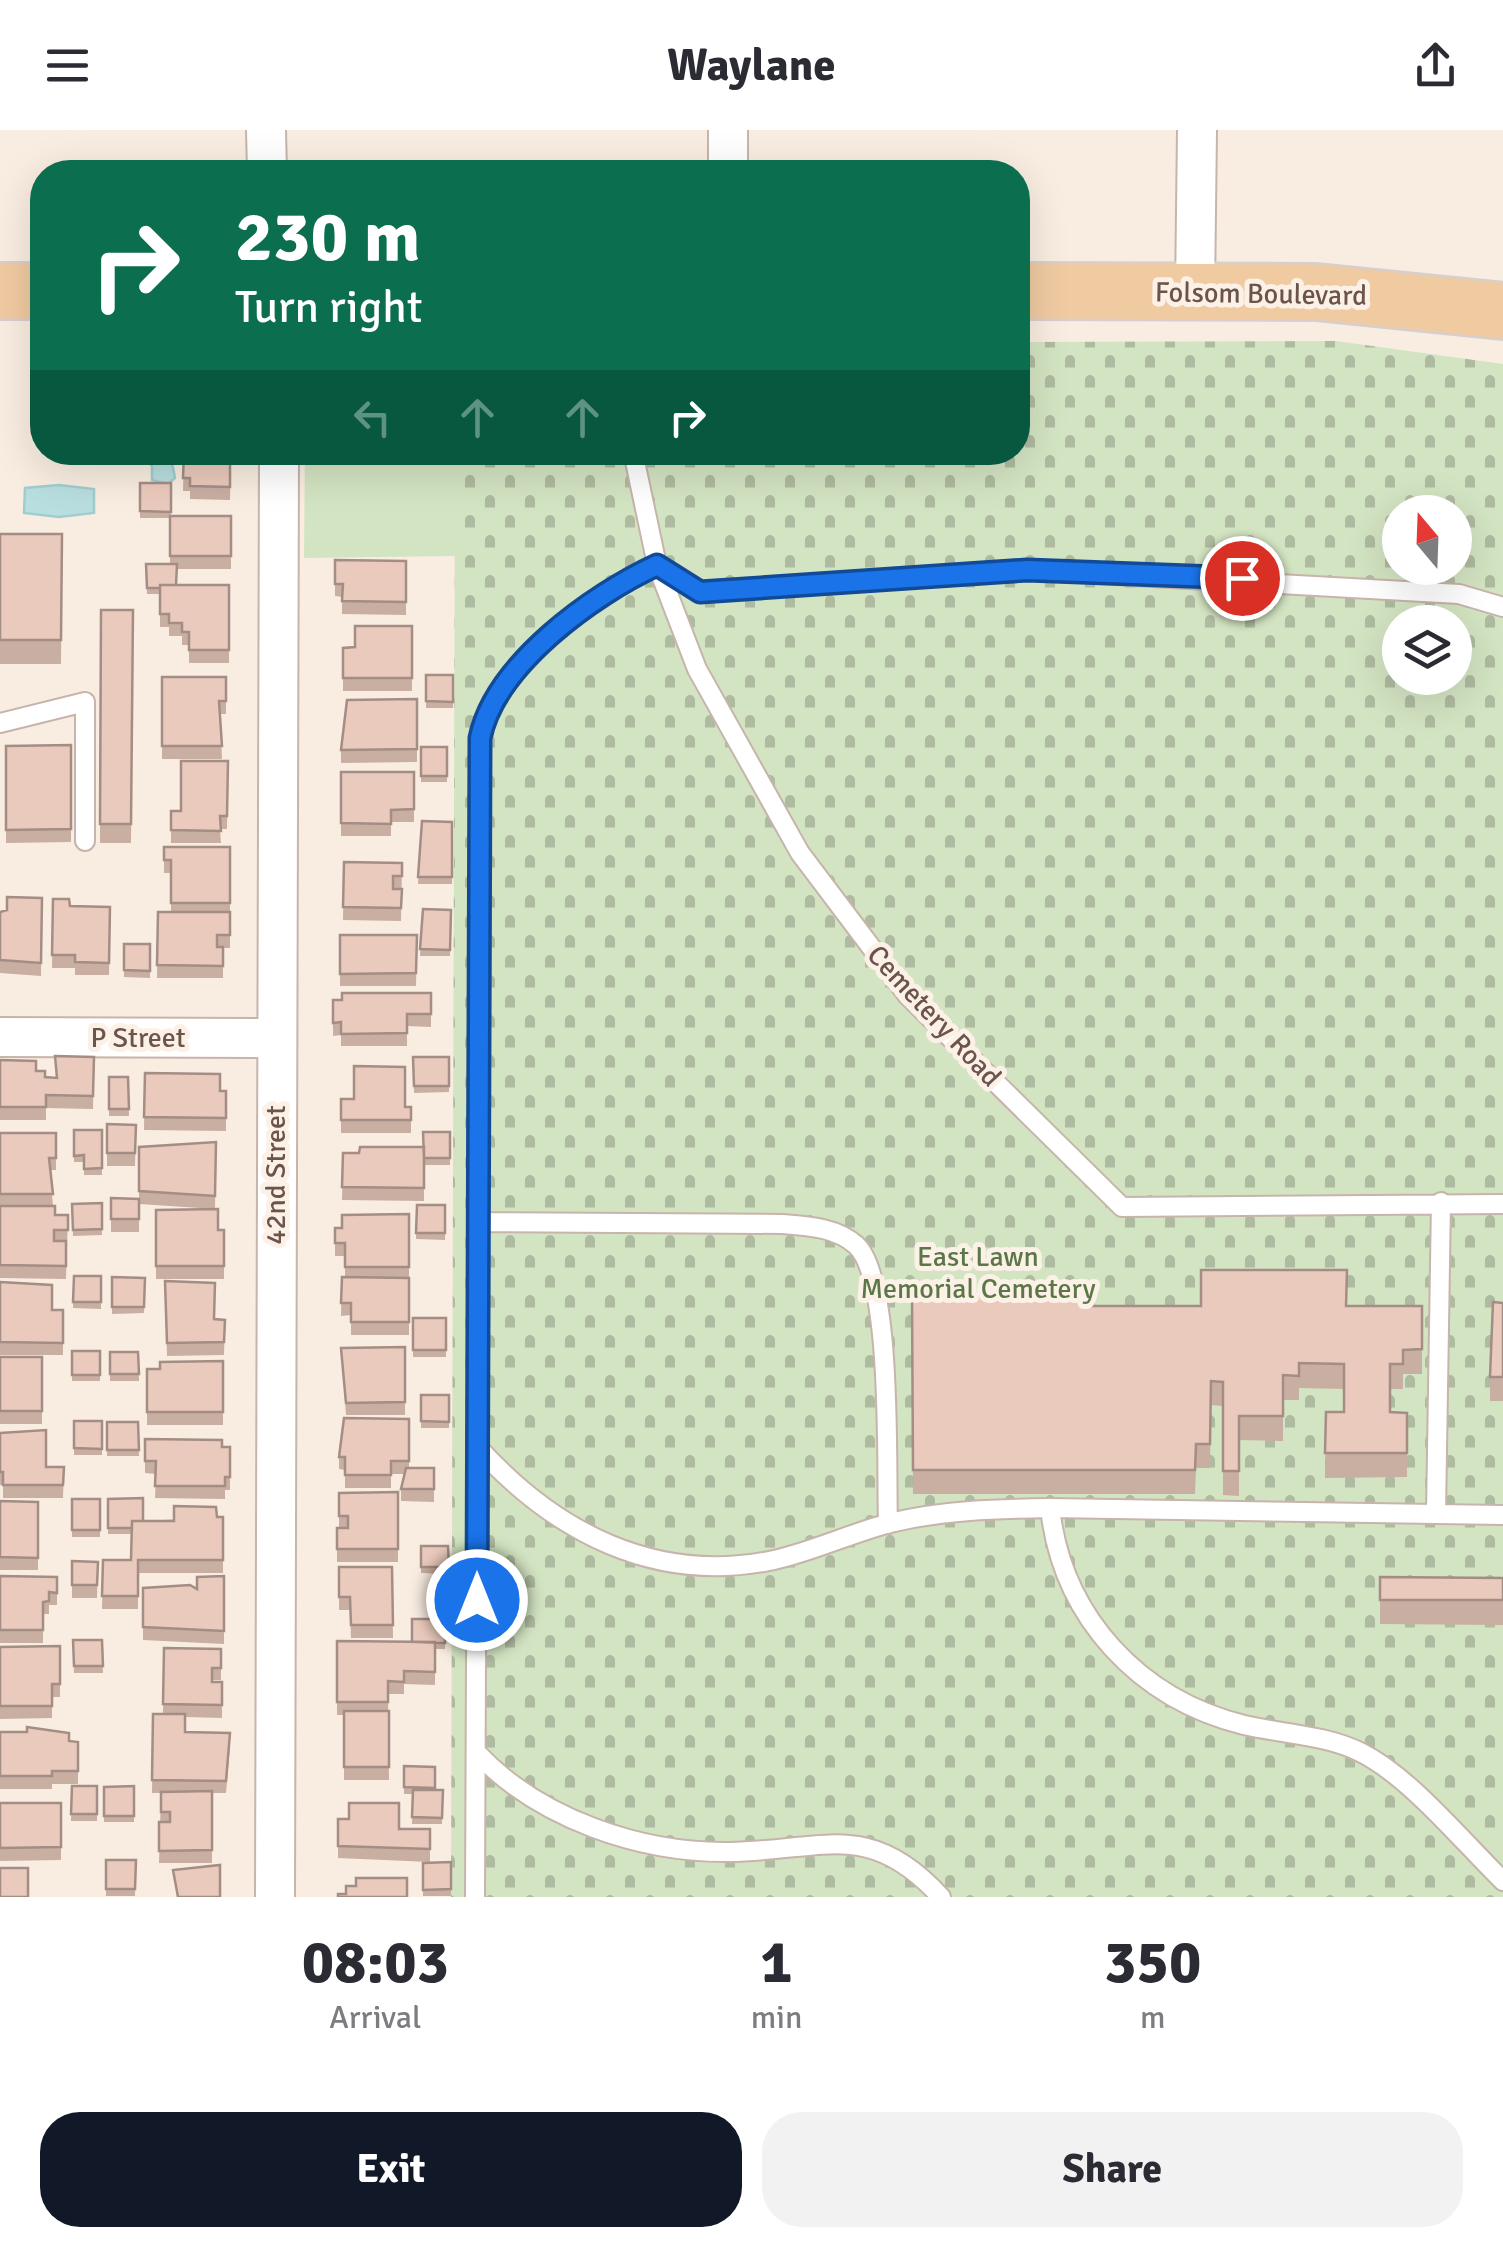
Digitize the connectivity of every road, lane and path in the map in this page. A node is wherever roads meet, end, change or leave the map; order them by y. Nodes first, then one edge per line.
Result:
1 (266, 130) edge
2 (728, 130) edge
3 (1197, 130) edge
4 (266, 160) edge
5 (728, 160) edge
6 (0, 291) edge
7 (30, 291) edge
8 (1030, 291) edge
9 (1195, 292) junction
10 (1503, 311) edge
11 (279, 465) edge
12 (636, 465) edge
13 (657, 565) junction
14 (1503, 608) edge
15 (0, 723) edge
16 (85, 841) dead end
17 (0, 1038) edge
18 (277, 1038) junction
19 (1441, 1202) junction
20 (1503, 1204) edge
21 (479, 1222) junction
22 (476, 1445) junction
23 (1050, 1508) junction
24 (1436, 1514) junction
25 (1503, 1514) edge
26 (888, 1524) junction
27 (478, 1754) junction
28 (1503, 1881) edge
29 (275, 1897) edge
30 (475, 1897) edge
31 (941, 1897) edge

1 - 4 street
2 - 5 street
3 - 9 street
6 - 7 main road
8 - 9 main road, Folsom Boulevard
9 - 10 main road, Folsom Boulevard
11 - 18 street, 42nd Street
12 - 13 lane, Cemetery Road
13 - 14 lane
13 - 19 lane, Cemetery Road
13 - 21 lane
15 - 16 lane
17 - 18 street, P Street
18 - 29 street, 42nd Street
19 - 20 lane, Cemetery Road
19 - 24 lane
21 - 22 lane
21 - 26 lane
22 - 26 lane
22 - 27 lane
23 - 24 lane
23 - 26 lane
23 - 28 lane
24 - 25 lane
27 - 30 lane
27 - 31 lane

